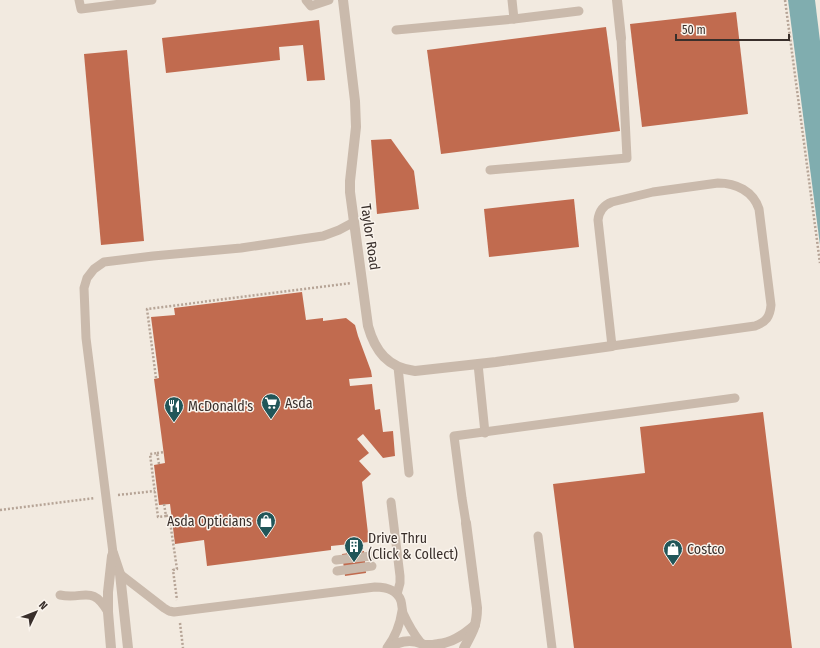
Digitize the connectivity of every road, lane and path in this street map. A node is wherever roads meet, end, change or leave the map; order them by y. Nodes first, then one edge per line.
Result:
1 (79, 0) edge
2 (152, 0) edge
3 (306, 0) edge
4 (329, 0) edge
5 (343, 0) edge
6 (512, 0) edge
7 (617, 0) edge
8 (785, 0) edge
9 (579, 12) dead end
10 (514, 18) junction
11 (396, 30) dead end
12 (621, 38) joint
13 (490, 170) dead end
14 (354, 222) junction
15 (820, 263) edge
16 (354, 283) dead end
17 (612, 346) junction
18 (478, 364) junction
19 (398, 367) junction
20 (156, 378) dead end
21 (735, 398) dead end
22 (485, 433) junction
23 (164, 452) dead end
24 (157, 453) junction
25 (159, 464) dead end
26 (409, 473) dead end
27 (155, 491) junction
28 (106, 497) junction
29 (391, 502) dead end
30 (164, 504) dead end
31 (0, 510) edge
32 (166, 516) junction
33 (466, 523) joint
34 (538, 536) dead end
35 (113, 553) junction
36 (371, 556) dead end
37 (336, 560) dead end
38 (372, 566) dead end
39 (337, 571) dead end
40 (120, 574) junction
41 (397, 594) junction
42 (60, 595) dead end
43 (402, 610) junction
44 (178, 611) junction
45 (108, 612) junction
46 (476, 624) junction
47 (425, 645) edge
48 (111, 648) edge
49 (128, 648) edge
50 (183, 648) edge
51 (388, 648) edge
52 (464, 648) edge
53 (552, 648) edge

1 - 2 lane
3 - 4 lane
5 - 14 street, Taylor Road
6 - 10 lane
7 - 12 street
8 - 15 path
9 - 10 lane
10 - 11 lane
12 - 13 lane
14 - 19 street, Taylor Road
14 - 28 lane
16 - 20 path
17 - 17 lane
17 - 18 street, Taylor Road
18 - 19 street, Taylor Road
18 - 22 lane
19 - 26 lane
21 - 22 lane
22 - 33 lane
23 - 24 path
24 - 25 path
24 - 27 path
27 - 28 path
27 - 32 path
28 - 31 path
28 - 35 lane
29 - 41 lane
30 - 32 path
32 - 44 path
33 - 46 street
34 - 53 lane
35 - 40 street
35 - 45 street
36 - 37 lane
38 - 39 lane
40 - 44 lane
40 - 49 street
41 - 43 lane
41 - 44 lane
42 - 45 lane
43 - 47 lane
43 - 51 lane
44 - 50 path
45 - 48 street
46 - 47 street
46 - 52 street
47 - 51 street

